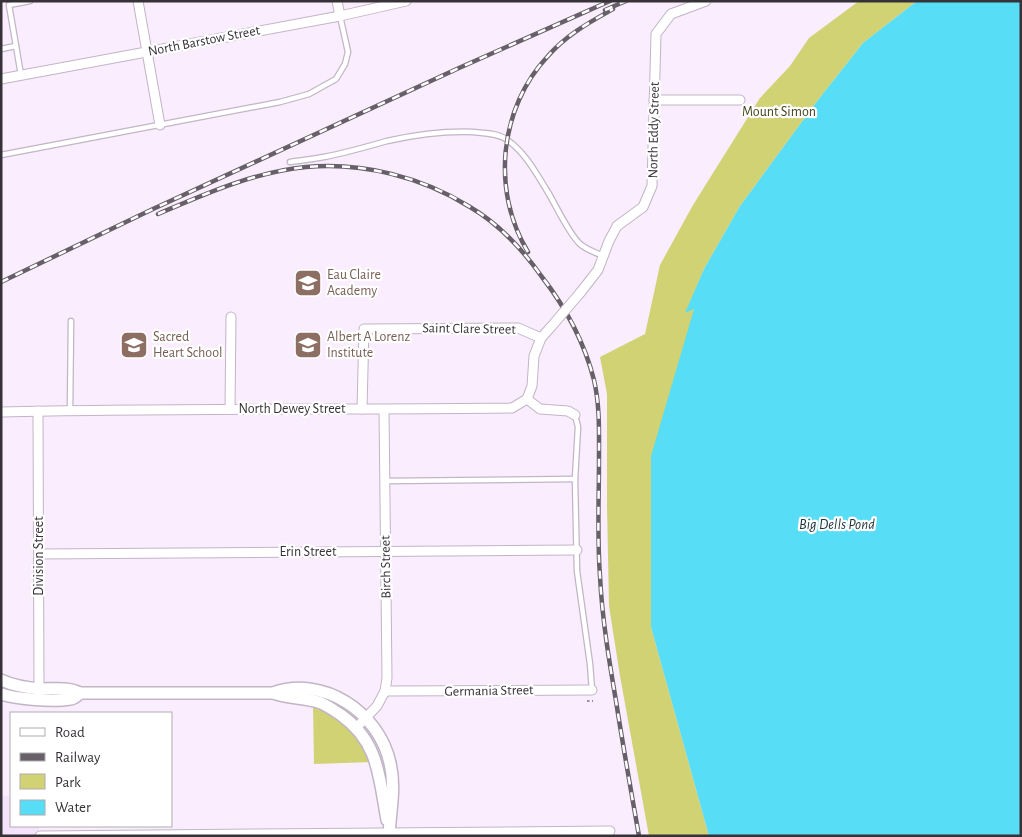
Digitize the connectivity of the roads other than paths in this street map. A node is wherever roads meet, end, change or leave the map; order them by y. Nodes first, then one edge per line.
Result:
1 (30, 1) edge
2 (138, 1) edge
3 (337, 1) edge
4 (406, 1) edge
5 (706, 1) edge
6 (340, 16) junction
7 (16, 46) junction
8 (1, 49) edge
9 (147, 52) junction
10 (21, 76) junction
11 (1, 79) edge
12 (654, 100) junction
13 (740, 100) dead end
14 (160, 125) junction
15 (1, 155) edge
16 (290, 162) dead end
17 (603, 256) junction
18 (231, 317) dead end
19 (71, 321) dead end
20 (541, 338) junction
21 (527, 398) junction
22 (230, 409) junction
23 (362, 409) junction
24 (384, 410) junction
25 (38, 411) junction
26 (70, 411) junction
27 (1, 412) edge
28 (575, 415) joint
29 (575, 479) junction
30 (385, 481) junction
31 (578, 550) junction
32 (386, 551) junction
33 (39, 554) junction
34 (1, 680) edge
35 (592, 690) joint
36 (385, 692) junction
37 (273, 693) junction
38 (1, 694) edge
39 (39, 694) junction
40 (20, 698) junction
41 (1, 700) edge
42 (366, 718) junction
43 (356, 728) junction
44 (611, 833) edge
45 (93, 835) edge
46 (389, 835) edge
47 (40, 836) edge

1 - 7 lane
2 - 9 street
3 - 6 street
4 - 6 street, North Barstow Street
5 - 12 street, North Eddy Street
6 - 9 street, North Barstow Street
6 - 14 lane
7 - 8 lane
7 - 10 lane
9 - 10 street, North Barstow Street
9 - 14 street
10 - 11 street, North Barstow Street
12 - 13 street
12 - 17 street, North Eddy Street
14 - 15 lane
16 - 17 lane
17 - 20 street, North Eddy Street, bridge
18 - 22 street
19 - 26 lane
20 - 21 street
20 - 23 street, Saint Clare Street
21 - 24 street, North Dewey Street
21 - 28 street
22 - 23 street, North Dewey Street
22 - 26 street, North Dewey Street
23 - 24 street, North Dewey Street
24 - 30 street, Birch Street
25 - 26 street, North Dewey Street
25 - 27 street, North Dewey Street
25 - 33 street, Division Street
28 - 29 lane
29 - 30 lane
29 - 31 lane
30 - 32 street, Birch Street
31 - 32 street, Erin Street
31 - 35 lane
32 - 33 street, Erin Street
32 - 36 street, Birch Street
33 - 39 street, Division Street
34 - 39 main road
35 - 36 street, Germania Street
36 - 42 street, Birch Street
37 - 39 main road
37 - 42 main road
37 - 43 main road
38 - 40 main road
39 - 40 main road
40 - 41 main road
42 - 43 street, Birch Street
42 - 46 main road
43 - 46 main road
44 - 46 street
45 - 46 street
45 - 47 street

